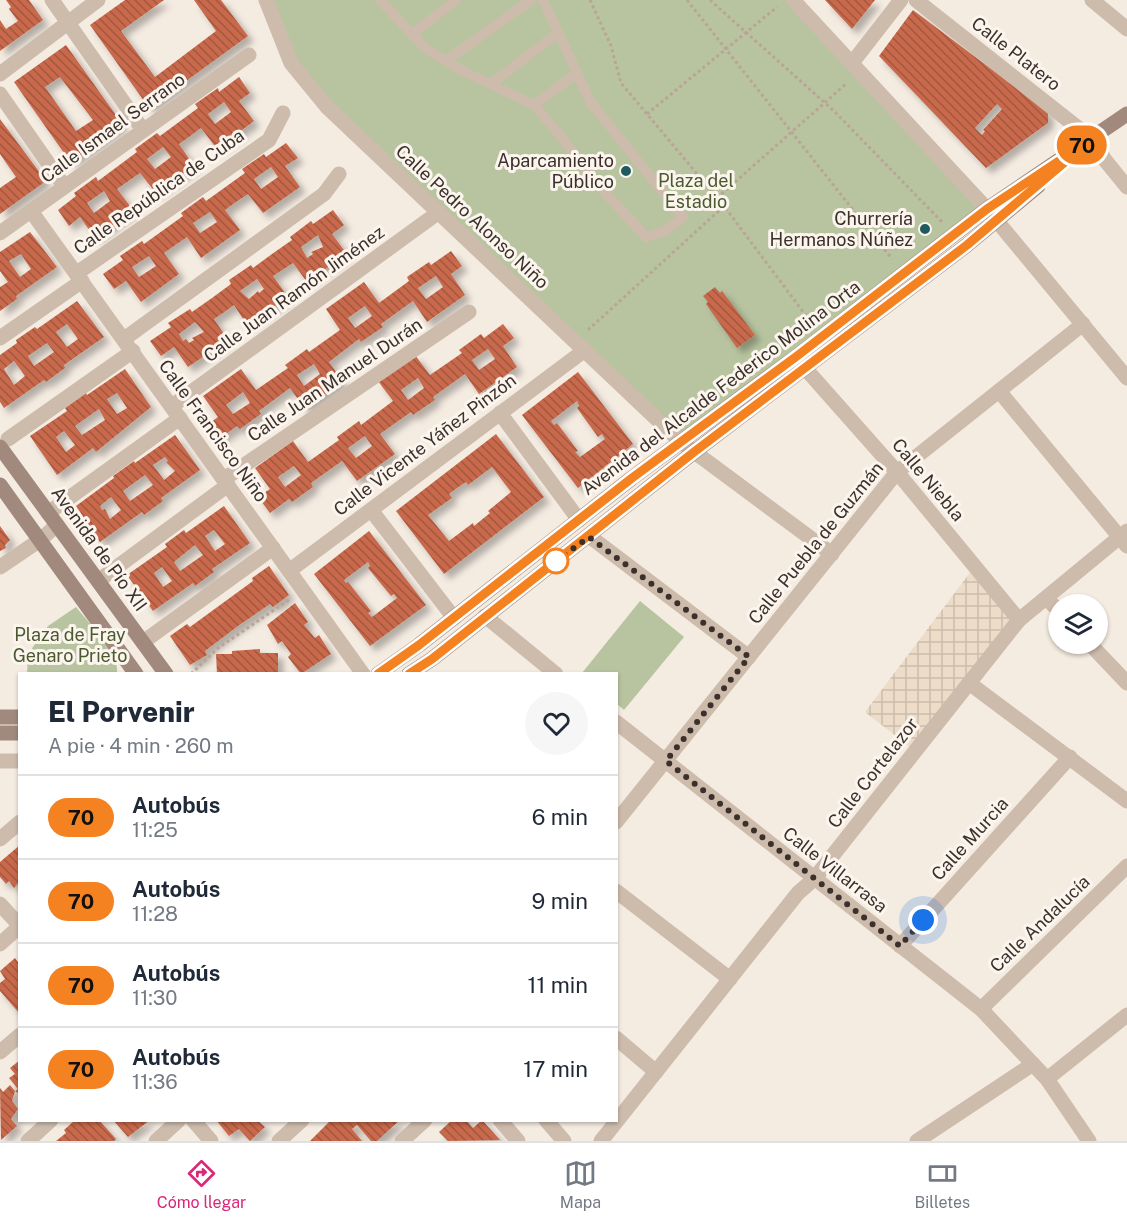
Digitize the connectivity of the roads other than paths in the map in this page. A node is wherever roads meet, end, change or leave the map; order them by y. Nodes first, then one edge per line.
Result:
1 (52, 0) edge
2 (98, 0) edge
3 (266, 0) edge
4 (456, 0) edge
5 (531, 0) edge
6 (543, 0) edge
7 (793, 0) edge
8 (902, 0) edge
9 (916, 0) edge
10 (1092, 0) edge
11 (382, 1) edge
12 (67, 23) junction
13 (1127, 29) edge
14 (558, 33) junction
15 (412, 34) junction
16 (249, 55) dead end
17 (446, 61) junction
18 (852, 63) junction
19 (577, 73) junction
20 (0, 74) edge
21 (491, 84) junction
22 (0, 94) edge
23 (534, 105) junction
24 (283, 113) dead end
25 (1127, 114) edge
26 (143, 130) junction
27 (1092, 139) junction
28 (339, 174) dead end
29 (64, 186) junction
30 (1127, 187) edge
31 (32, 211) junction
32 (439, 212) junction
33 (992, 215) junction
34 (0, 233) edge
35 (80, 277) junction
36 (469, 312) dead end
37 (1083, 324) junction
38 (0, 338) edge
39 (128, 345) junction
40 (585, 350) junction
41 (804, 367) junction
42 (1127, 378) edge
43 (999, 391) junction
44 (176, 412) junction
45 (500, 413) junction
46 (681, 442) junction
47 (4, 443) edge
48 (694, 452) junction
49 (897, 472) junction
50 (226, 482) junction
51 (0, 485) edge
52 (371, 510) junction
53 (48, 513) junction
54 (579, 520) junction
55 (57, 525) junction
56 (589, 537) junction
57 (1125, 538) edge
58 (40, 540) junction
59 (273, 548) junction
60 (832, 554) junction
61 (0, 567) edge
62 (289, 571) junction
63 (98, 581) junction
64 (1047, 598) joint
65 (485, 616) junction
66 (454, 618) junction
67 (1019, 620) junction
68 (143, 642) junction
69 (123, 653) junction
70 (1099, 654) edge
71 (749, 657) junction
72 (124, 672) edge
73 (135, 672) edge
74 (165, 672) edge
75 (362, 672) edge
76 (381, 672) edge
77 (412, 672) edge
78 (554, 672) edge
79 (969, 683) junction
80 (1127, 683) edge
81 (0, 717) edge
82 (18, 717) edge
83 (618, 724) edge
84 (0, 733) edge
85 (18, 733) edge
86 (1070, 758) junction
87 (0, 761) edge
88 (18, 761) edge
89 (666, 761) junction
90 (1127, 801) edge
91 (618, 820) edge
92 (18, 824) edge
93 (0, 839) edge
94 (1127, 866) edge
95 (814, 879) junction
96 (618, 893) edge
97 (0, 903) edge
98 (18, 924) edge
99 (18, 928) edge
100 (0, 944) edge
101 (900, 946) junction
102 (730, 979) junction
103 (981, 1009) junction
104 (1127, 1015) edge
105 (18, 1037) edge
106 (618, 1040) edge
107 (0, 1052) edge
108 (1033, 1064) junction
109 (656, 1072) junction
110 (1047, 1079) junction
111 (618, 1120) edge
112 (49, 1122) edge
113 (177, 1122) edge
114 (195, 1122) edge
115 (300, 1122) edge
116 (423, 1122) edge
117 (502, 1122) edge
118 (548, 1122) edge
119 (616, 1122) edge
120 (28, 1141) edge
121 (156, 1141) edge
122 (211, 1141) edge
123 (279, 1141) edge
124 (402, 1141) edge
125 (518, 1141) edge
126 (564, 1141) edge
127 (601, 1141) edge
128 (917, 1141) edge
129 (1089, 1141) edge

1 - 12 street
2 - 12 street
3 - 32 street, Calle Pedro Alonso Niño
4 - 15 lane
5 - 17 lane
6 - 14 lane
7 - 18 street
8 - 18 street
9 - 27 street, Calle Platero
10 - 13 street
11 - 15 lane
12 - 20 street
12 - 26 street
14 - 19 lane
14 - 21 lane
15 - 17 lane
16 - 26 street, Calle Ismael Serrano
17 - 21 lane
18 - 33 street
19 - 23 lane
19 - 23 lane
21 - 23 lane
22 - 29 street
24 - 35 street, Calle República de Cuba
25 - 27 main road, Avenida del Alcalde Federico Molina Orta
26 - 29 street, Calle Ismael Serrano
27 - 30 street, Calle Platero
27 - 33 main road, Avenida del Alcalde Federico Molina Orta
28 - 39 street
29 - 31 street, Calle Ismael Serrano
31 - 34 street, Calle Ismael Serrano
31 - 35 street, Calle Francisco Niño
32 - 40 street, Calle Pedro Alonso Niño
32 - 44 street, Calle Juan Ramón Jiménez
33 - 37 street
33 - 41 main road, Avenida del Alcalde Federico Molina Orta
33 - 46 main road, Avenida del Alcalde Federico Molina Orta
35 - 38 street, Calle República de Cuba
35 - 39 street, Calle Francisco Niño
36 - 50 street, Calle Juan Manuel Durán
37 - 42 street
37 - 43 street, Calle Puebla de Guzmán
39 - 44 street, Calle Francisco Niño
39 - 47 street
40 - 45 street, Calle Vicente Yáñez Pinzón
40 - 46 street, Calle Pedro Alonso Niño
41 - 48 main road, Avenida del Alcalde Federico Molina Orta
41 - 49 street, Calle Niebla
43 - 49 street, Calle Puebla de Guzmán
43 - 57 street
44 - 50 street, Calle Francisco Niño
44 - 53 street, Calle Juan Ramón Jiménez
45 - 52 street, Calle Vicente Yáñez Pinzón
45 - 54 street
46 - 48 street, Calle Pedro Alonso Niño
46 - 54 main road, Avenida del Alcalde Federico Molina Orta
47 - 53 main road, Avenida de Pío XII
48 - 56 main road, Avenida del Alcalde Federico Molina Orta
48 - 60 street, Calle Pedro Alonso Niño
49 - 60 street, Calle Puebla de Guzmán
49 - 67 street, Calle Niebla
50 - 59 street, Calle Francisco Niño
50 - 63 street, Calle Juan Manuel Durán
51 - 58 main road
52 - 62 street, Calle Vicente Yáñez Pinzón
52 - 66 street
53 - 55 main road, Avenida de Pío XII
54 - 66 main road, Avenida del Alcalde Federico Molina Orta
55 - 58 street
55 - 63 main road, Avenida de Pío XII
56 - 65 main road, Avenida del Alcalde Federico Molina Orta
56 - 71 street
57 - 64 street, Calle Cortelazor
58 - 61 street
58 - 69 main road
59 - 62 street, Calle Francisco Niño
59 - 68 street
60 - 71 street, Calle Puebla de Guzmán
62 - 75 street, Calle Francisco Niño
63 - 68 main road, Avenida de Pío XII
64 - 67 street, Calle Cortelazor
65 - 77 main road, Avenida del Alcalde Federico Molina Orta
65 - 78 street
66 - 76 main road, Avenida del Alcalde Federico Molina Orta
67 - 79 street, Calle Cortelazor
68 - 74 main road, Avenida de Pío XII
69 - 72 main road
69 - 73 main road
70 - 80 street
71 - 89 street, Calle Puebla de Guzmán
79 - 86 street
79 - 95 street, Calle Cortelazor
81 - 82 main road
83 - 89 street, Calle Villarrasa
84 - 85 main road
86 - 90 street
86 - 101 street, Calle Murcia
87 - 88 street
89 - 91 street, Calle Puebla de Guzmán
89 - 95 street, Calle Villarrasa
92 - 93 street
94 - 103 street, Calle Andalucía
95 - 101 street, Calle Villarrasa
95 - 102 street, Calle Cortelazor
96 - 102 street
97 - 98 street
99 - 100 street
101 - 103 street, Calle Villarrasa
102 - 109 street, Calle Cortelazor
103 - 108 street, Calle Villarrasa
104 - 110 street
105 - 107 street
106 - 109 street
108 - 110 street, Calle Villarrasa
108 - 128 street
109 - 111 street, Calle Cortelazor
110 - 129 street, Calle Villarrasa
112 - 120 street
113 - 121 street
114 - 122 street
115 - 123 street
116 - 124 street
117 - 125 street
118 - 126 street
119 - 127 street, Calle Cortelazor

